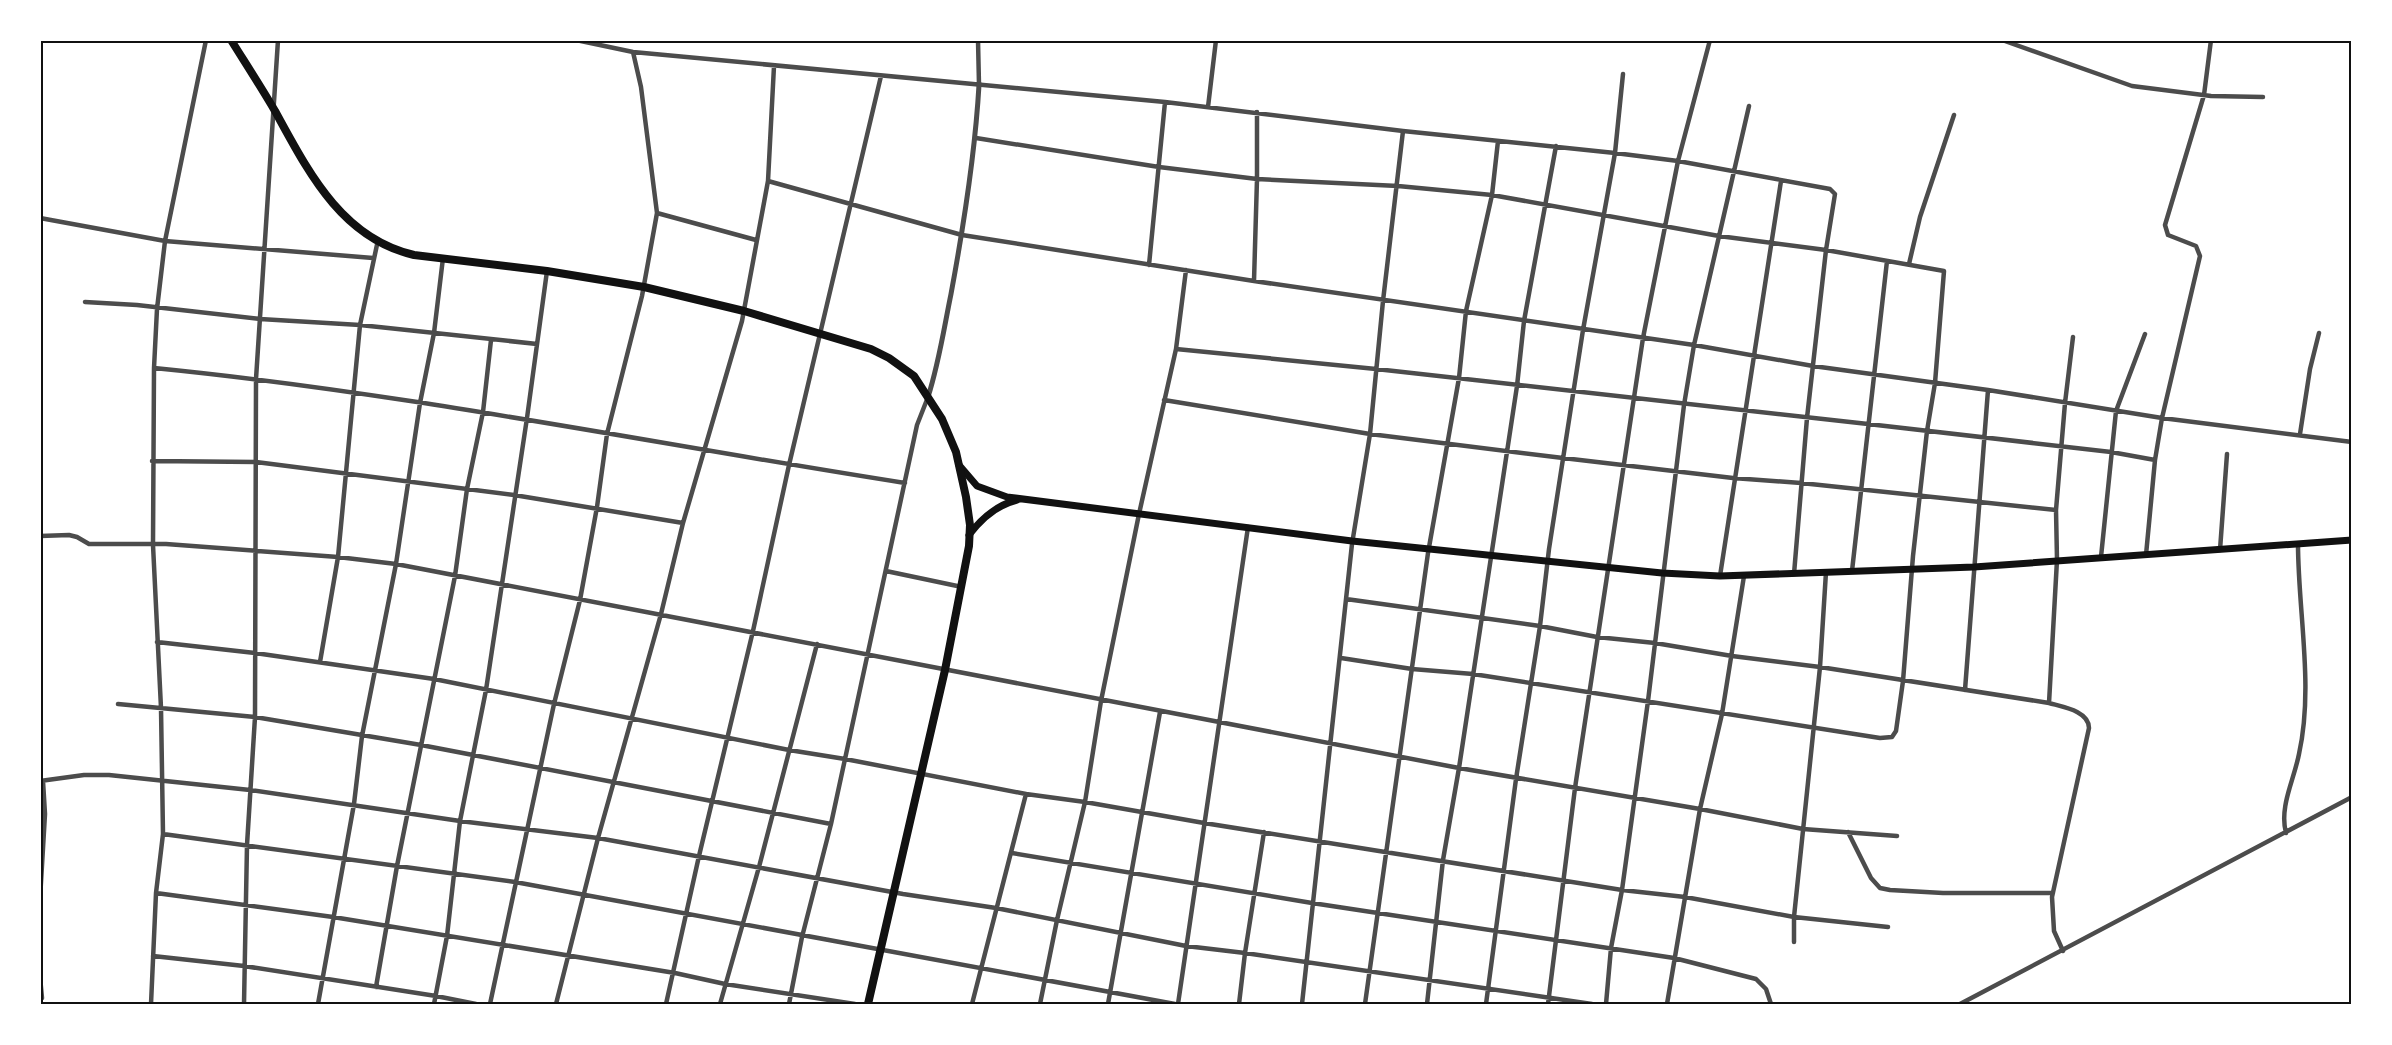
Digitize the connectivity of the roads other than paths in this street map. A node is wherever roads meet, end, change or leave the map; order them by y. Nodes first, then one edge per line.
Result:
1 (206, 40) edge
2 (231, 40) edge
3 (278, 40) edge
4 (576, 40) edge
5 (978, 40) edge
6 (1216, 40) edge
7 (1710, 40) edge
8 (2002, 40) edge
9 (2211, 40) edge
10 (633, 52) junction
11 (774, 66) junction
12 (1623, 74) dead end
13 (881, 76) junction
14 (979, 85) junction
15 (2204, 94) junction
16 (2263, 97) dead end
17 (1165, 102) junction
18 (1749, 106) dead end
19 (1208, 107) junction
20 (274, 110) junction
21 (1257, 112) junction
22 (1954, 115) dead end
23 (1403, 131) junction
24 (976, 138) junction
25 (1498, 141) junction
26 (1556, 146) junction
27 (1616, 153) junction
28 (1678, 161) junction
29 (1159, 167) junction
30 (1736, 171) junction
31 (1257, 179) junction
32 (768, 181) junction
33 (1781, 181) junction
34 (1398, 186) junction
35 (1492, 195) junction
36 (1547, 204) junction
37 (852, 205) junction
38 (657, 213) junction
39 (1603, 214) junction
40 (40, 218) edge
41 (1663, 226) junction
42 (962, 235) junction
43 (1719, 236) junction
44 (378, 240) junction
45 (756, 240) junction
46 (165, 241) junction
47 (1772, 242) junction
48 (265, 249) junction
49 (1826, 250) junction
50 (373, 258) junction
51 (443, 258) junction
52 (1887, 261) junction
53 (1909, 264) junction
54 (1149, 265) junction
55 (547, 270) junction
56 (1186, 270) junction
57 (1254, 282) junction
58 (644, 286) junction
59 (1383, 301) junction
60 (85, 302) dead end
61 (157, 309) junction
62 (744, 311) junction
63 (1466, 311) junction
64 (260, 319) junction
65 (1524, 321) junction
66 (360, 325) junction
67 (1583, 330) junction
68 (434, 333) junction
69 (2319, 333) dead end
70 (2145, 334) dead end
71 (820, 335) junction
72 (2073, 337) dead end
73 (1643, 338) junction
74 (491, 340) junction
75 (537, 344) junction
76 (1695, 345) junction
77 (1176, 349) junction
78 (1754, 355) junction
79 (1813, 366) junction
80 (154, 368) junction
81 (1376, 369) junction
82 (1874, 374) junction
83 (1459, 378) junction
84 (256, 379) junction
85 (1935, 383) junction
86 (1517, 386) junction
87 (1988, 390) junction
88 (1574, 391) junction
89 (354, 392) junction
90 (928, 397) junction
91 (1633, 397) junction
92 (1164, 400) junction
93 (420, 403) junction
94 (2064, 403) junction
95 (1684, 405) junction
96 (1744, 411) junction
97 (2116, 411) junction
98 (483, 412) junction
99 (527, 418) junction
100 (1807, 418) junction
101 (2162, 418) junction
102 (1868, 424) junction
103 (1928, 431) junction
104 (606, 434) junction
105 (1370, 434) junction
106 (2300, 434) junction
107 (1983, 439) junction
108 (2352, 442) edge
109 (1447, 443) junction
110 (2062, 447) junction
111 (1506, 450) junction
112 (703, 451) junction
113 (2111, 452) junction
114 (2228, 454) dead end
115 (1563, 458) junction
116 (2155, 460) junction
117 (152, 461) junction
118 (256, 462) junction
119 (958, 463) junction
120 (1624, 464) junction
121 (789, 465) junction
122 (1676, 470) junction
123 (347, 473) junction
124 (1733, 478) junction
125 (409, 482) junction
126 (905, 483) junction
127 (1802, 483) junction
128 (467, 489) junction
129 (1861, 490) junction
130 (514, 495) junction
131 (1920, 495) junction
132 (1023, 499) junction
133 (1979, 501) junction
134 (597, 507) junction
135 (2056, 510) junction
136 (1139, 514) junction
137 (683, 523) junction
138 (1248, 527) junction
139 (969, 535) junction
140 (40, 536) edge
141 (2352, 540) edge
142 (1353, 541) junction
143 (2298, 544) junction
144 (153, 545) junction
145 (1429, 548) junction
146 (254, 550) junction
147 (2220, 550) junction
148 (1490, 555) junction
149 (2146, 555) junction
150 (338, 557) junction
151 (2101, 557) junction
152 (2057, 560) junction
153 (1547, 561) junction
154 (396, 564) junction
155 (1974, 567) junction
156 (1610, 568) junction
157 (1912, 568) junction
158 (886, 571) junction
159 (1852, 571) junction
160 (1662, 573) junction
161 (1826, 573) junction
162 (1794, 574) junction
163 (455, 576) junction
164 (1720, 576) junction
165 (1744, 576) junction
166 (501, 585) junction
167 (962, 587) junction
168 (1346, 599) junction
169 (580, 600) junction
170 (1421, 608) junction
171 (662, 614) junction
172 (1480, 618) junction
173 (1540, 626) junction
174 (753, 631) junction
175 (1597, 637) junction
176 (157, 642) junction
177 (1655, 643) junction
178 (817, 644) junction
179 (255, 653) junction
180 (867, 653) junction
181 (1732, 656) junction
182 (1341, 658) junction
183 (320, 662) junction
184 (1820, 667) junction
185 (1412, 669) junction
186 (376, 670) junction
187 (945, 670) junction
188 (1473, 674) junction
189 (434, 680) junction
190 (1903, 681) junction
191 (1531, 683) junction
192 (486, 690) junction
193 (1965, 690) junction
194 (1591, 691) junction
195 (1101, 700) junction
196 (1648, 701) junction
197 (2049, 703) junction
198 (118, 704) dead end
199 (554, 704) junction
200 (161, 708) junction
201 (1160, 712) junction
202 (1722, 714) junction
203 (255, 717) junction
204 (630, 718) junction
205 (1220, 723) junction
206 (1813, 728) junction
207 (363, 736) junction
208 (726, 738) junction
209 (1330, 743) junction
210 (421, 745) junction
211 (789, 750) junction
212 (473, 756) junction
213 (1398, 757) junction
214 (845, 759) junction
215 (1459, 768) junction
216 (541, 769) junction
217 (920, 773) junction
218 (1516, 778) junction
219 (42, 781) edge
220 (163, 781) junction
221 (614, 783) junction
222 (1575, 788) junction
223 (250, 790) junction
224 (1026, 794) junction
225 (2352, 797) edge
226 (1634, 798) junction
227 (713, 802) junction
228 (1085, 802) junction
229 (354, 804) junction
230 (1700, 809) junction
231 (408, 813) junction
232 (773, 813) junction
233 (1141, 813) junction
234 (460, 821) junction
235 (1204, 823) junction
236 (831, 824) junction
237 (1803, 829) junction
238 (527, 830) junction
239 (1264, 832) junction
240 (1848, 832) junction
241 (2286, 833) junction
242 (163, 834) junction
243 (1897, 836) dead end
244 (598, 838) junction
245 (1320, 841) junction
246 (247, 845) junction
247 (1385, 852) junction
248 (1012, 853) junction
249 (699, 856) junction
250 (343, 858) junction
251 (1443, 860) junction
252 (1071, 862) junction
253 (397, 866) junction
254 (759, 867) junction
255 (1503, 870) junction
256 (456, 872) junction
257 (1130, 873) junction
258 (818, 878) junction
259 (1564, 880) junction
260 (515, 882) junction
261 (1196, 884) junction
262 (1622, 890) junction
263 (895, 891) junction
264 (156, 893) junction
265 (1254, 893) junction
266 (2053, 893) junction
267 (583, 894) junction
268 (1685, 897) junction
269 (40, 899) edge
270 (1312, 903) junction
271 (247, 907) junction
272 (996, 908) junction
273 (688, 912) junction
274 (1377, 912) junction
275 (333, 917) junction
276 (1794, 917) junction
277 (1057, 920) junction
278 (1435, 920) junction
279 (742, 924) junction
280 (387, 926) junction
281 (1888, 927) dead end
282 (1496, 932) junction
283 (1119, 933) junction
284 (447, 936) junction
285 (802, 937) junction
286 (1556, 941) junction
287 (1794, 942) dead end
288 (501, 946) junction
289 (1186, 946) junction
290 (1611, 948) junction
291 (880, 950) junction
292 (2063, 951) junction
293 (1245, 952) junction
294 (153, 956) junction
295 (567, 957) junction
296 (1674, 958) junction
297 (1306, 962) junction
298 (244, 966) junction
299 (979, 969) junction
300 (1370, 971) junction
301 (675, 973) junction
302 (40, 977) edge
303 (322, 978) junction
304 (1430, 980) junction
305 (1045, 982) junction
306 (725, 984) junction
307 (376, 987) junction
308 (1488, 990) junction
309 (1110, 993) junction
310 (791, 994) junction
311 (436, 996) junction
312 (42, 998) edge
313 (1549, 998) junction
314 (151, 1005) edge
315 (244, 1005) edge
316 (318, 1005) edge
317 (434, 1005) edge
318 (476, 1005) edge
319 (490, 1005) edge
320 (556, 1005) edge
321 (666, 1005) edge
322 (720, 1005) edge
323 (789, 1005) edge
324 (855, 1005) edge
325 (868, 1005) edge
326 (972, 1005) edge
327 (1040, 1005) edge
328 (1108, 1005) edge
329 (1176, 1005) edge
330 (1239, 1005) edge
331 (1302, 1005) edge
332 (1365, 1005) edge
333 (1427, 1005) edge
334 (1486, 1005) edge
335 (1548, 1005) edge
336 (1592, 1005) edge
337 (1606, 1005) edge
338 (1667, 1005) edge
339 (1772, 1005) edge
340 (1960, 1005) edge

1 - 46 street
2 - 20 highway
3 - 20 street
4 - 10 street
5 - 14 street
6 - 19 street
7 - 28 street
8 - 15 street
9 - 15 street
10 - 11 street
10 - 38 street
11 - 13 street
11 - 32 street
12 - 27 street
13 - 14 street
13 - 37 street
14 - 17 street
14 - 24 street
15 - 16 street
15 - 101 street
17 - 19 street
17 - 29 street
18 - 30 street
19 - 21 street
20 - 44 highway
20 - 48 street
21 - 23 street
21 - 31 street
22 - 53 street
23 - 25 street
23 - 34 street
24 - 29 street
24 - 42 street
25 - 26 street
25 - 35 street
26 - 27 street
26 - 36 street
27 - 28 street
27 - 39 street
28 - 30 street
28 - 41 street
29 - 31 street
29 - 54 street
30 - 33 street
30 - 43 street
31 - 34 street
31 - 57 street
32 - 37 street
32 - 45 street
33 - 47 street
33 - 49 street
34 - 35 street
34 - 59 street
35 - 36 street
35 - 63 street
36 - 39 street
36 - 65 street
37 - 42 street
37 - 71 street
38 - 45 street
38 - 58 street
39 - 41 street
39 - 67 street
40 - 46 street
41 - 43 street
41 - 73 street
42 - 54 street
42 - 90 street
43 - 47 street
43 - 76 street
44 - 50 street
44 - 51 highway
45 - 62 street
46 - 48 street
46 - 61 street
47 - 49 street
47 - 78 street
48 - 50 street
48 - 64 street
49 - 52 street
49 - 79 street
50 - 66 street
51 - 55 highway
51 - 68 street
52 - 53 street
52 - 82 street
53 - 85 street
54 - 56 street
55 - 58 highway
55 - 75 street
56 - 57 street
56 - 77 street
57 - 59 street
58 - 62 highway
58 - 104 street
59 - 63 street
59 - 81 street
60 - 61 street
61 - 64 street
61 - 80 street
62 - 71 highway
62 - 112 street
63 - 65 street
63 - 83 street
64 - 66 street
64 - 84 street
65 - 67 street
65 - 86 street
66 - 68 street
66 - 89 street
67 - 73 street
67 - 88 street
68 - 74 street
68 - 93 street
69 - 106 street
70 - 97 street
71 - 90 highway
71 - 121 street
72 - 94 street
73 - 76 street
73 - 91 street
74 - 75 street
74 - 98 street
75 - 99 street
76 - 78 street
76 - 95 street
77 - 81 street
77 - 92 street
78 - 79 street
78 - 96 street
79 - 82 street
79 - 100 street
80 - 84 street
80 - 117 street
81 - 83 street
81 - 105 street
82 - 85 street
82 - 102 street
83 - 86 street
83 - 109 street
84 - 89 street
84 - 118 street
85 - 87 street
85 - 103 street
86 - 88 street
86 - 111 street
87 - 94 street
87 - 107 street
88 - 91 street
88 - 115 street
89 - 93 street
89 - 123 street
90 - 119 highway
90 - 126 street
91 - 95 street
91 - 120 street
92 - 105 street
92 - 136 street
93 - 98 street
93 - 125 street
94 - 97 street
94 - 110 street
95 - 96 street
95 - 122 street
96 - 100 street
96 - 124 street
97 - 101 street
97 - 113 street
98 - 99 street
98 - 128 street
99 - 104 street
99 - 130 street
100 - 102 street
100 - 127 street
101 - 106 street
101 - 116 street
102 - 103 street
102 - 129 street
103 - 107 street
103 - 131 street
104 - 112 street
104 - 134 street
105 - 109 street
105 - 142 street
106 - 108 street
107 - 110 street
107 - 133 street
109 - 111 street
109 - 145 street
110 - 113 street
110 - 135 street
111 - 115 street
111 - 148 street
112 - 121 street
112 - 137 street
113 - 116 street
113 - 151 street
114 - 147 street
115 - 120 street
115 - 153 street
116 - 149 street
117 - 118 street
117 - 144 street
118 - 123 street
118 - 146 street
119 - 132 main road
119 - 139 highway
120 - 122 street
120 - 156 street
121 - 126 street
121 - 174 street
122 - 124 street
122 - 160 street
123 - 125 street
123 - 150 street
124 - 127 street
124 - 164 street
125 - 128 street
125 - 154 street
126 - 158 street
127 - 129 street
127 - 162 street
128 - 130 street
128 - 163 street
129 - 131 street
129 - 159 street
130 - 134 street
130 - 166 street
131 - 133 street
131 - 157 street
132 - 136 main road
132 - 139 main road
133 - 135 street
133 - 155 street
134 - 137 street
134 - 169 street
135 - 152 street
136 - 138 main road
136 - 195 street
137 - 171 street
138 - 142 main road
138 - 205 street
139 - 167 highway
140 - 144 street
141 - 143 main road
142 - 145 main road
142 - 168 street
143 - 147 main road
143 - 241 street
144 - 146 street
144 - 176 street
145 - 148 main road
145 - 170 street
146 - 150 street
146 - 179 street
147 - 149 main road
148 - 153 main road
148 - 172 street
149 - 151 main road
150 - 154 street
150 - 183 street
151 - 152 main road
152 - 155 main road
152 - 197 street
153 - 156 main road
153 - 173 street
154 - 163 street
154 - 186 street
155 - 157 main road
155 - 193 street
156 - 160 main road
156 - 175 street
157 - 159 main road
157 - 190 street
158 - 167 street
158 - 180 street
159 - 161 main road
160 - 164 main road
160 - 177 street
161 - 162 main road
161 - 184 street
162 - 165 main road
163 - 166 street
163 - 189 street
164 - 165 main road
165 - 181 street
166 - 169 street
166 - 192 street
167 - 187 highway
168 - 170 street
168 - 182 street
169 - 171 street
169 - 199 street
170 - 172 street
170 - 185 street
171 - 174 street
171 - 204 street
172 - 173 street
172 - 188 street
173 - 175 street
173 - 191 street
174 - 178 street
174 - 208 street
175 - 177 street
175 - 194 street
176 - 179 street
176 - 200 street
177 - 181 street
177 - 196 street
178 - 180 street
178 - 211 street
179 - 183 street
179 - 203 street
180 - 187 street
180 - 214 street
181 - 184 street
181 - 202 street
182 - 185 street
182 - 209 street
183 - 186 street
184 - 190 street
184 - 206 street
185 - 188 street
185 - 213 street
186 - 189 street
186 - 207 street
187 - 195 street
187 - 217 highway
188 - 191 street
188 - 215 street
189 - 192 street
189 - 210 street
190 - 193 street
190 - 206 street
191 - 194 street
191 - 218 street
192 - 199 street
192 - 212 street
193 - 197 street
194 - 196 street
194 - 222 street
195 - 201 street
195 - 228 street
196 - 202 street
196 - 226 street
197 - 266 street
198 - 200 street
199 - 204 street
199 - 216 street
200 - 203 street
200 - 220 street
201 - 205 street
201 - 233 street
202 - 206 street
202 - 230 street
203 - 207 street
203 - 223 street
204 - 208 street
204 - 221 street
205 - 209 street
205 - 235 street
206 - 237 street
207 - 210 street
207 - 229 street
208 - 211 street
208 - 227 street
209 - 213 street
209 - 245 street
210 - 212 street
210 - 231 street
211 - 214 street
211 - 232 street
212 - 216 street
212 - 234 street
213 - 215 street
213 - 247 street
214 - 217 street
214 - 236 street
215 - 218 street
215 - 251 street
216 - 221 street
216 - 238 street
217 - 224 street
217 - 263 highway
218 - 222 street
218 - 255 street
219 - 220 street
219 - 269 street
220 - 223 street
220 - 242 street
221 - 227 street
221 - 244 street
222 - 226 street
222 - 259 street
223 - 229 street
223 - 246 street
224 - 228 street
224 - 248 street
225 - 241 street
226 - 230 street
226 - 262 street
227 - 232 street
227 - 249 street
228 - 233 street
228 - 252 street
229 - 231 street
229 - 250 street
230 - 237 street
230 - 268 street
231 - 234 street
231 - 253 street
232 - 236 street
232 - 254 street
233 - 235 street
233 - 257 street
234 - 238 street
234 - 256 street
235 - 239 street
235 - 261 street
236 - 258 street
237 - 240 street
237 - 276 street
238 - 244 street
238 - 260 street
239 - 245 street
239 - 265 street
240 - 243 street
240 - 266 street
241 - 292 street
242 - 246 street
242 - 264 street
244 - 249 street
244 - 267 street
245 - 247 street
245 - 270 street
246 - 250 street
246 - 271 street
247 - 251 street
247 - 274 street
248 - 252 street
248 - 272 street
249 - 254 street
249 - 273 street
250 - 253 street
250 - 275 street
251 - 255 street
251 - 278 street
252 - 257 street
252 - 277 street
253 - 256 street
253 - 280 street
254 - 258 street
254 - 279 street
255 - 259 street
255 - 282 street
256 - 260 street
256 - 284 street
257 - 261 street
257 - 283 street
258 - 263 street
258 - 285 street
259 - 262 street
259 - 286 street
260 - 267 street
260 - 288 street
261 - 265 street
261 - 289 street
262 - 268 street
262 - 290 street
263 - 272 street
263 - 291 highway
264 - 271 street
264 - 294 street
265 - 270 street
265 - 293 street
266 - 292 street
267 - 273 street
267 - 295 street
268 - 276 street
268 - 296 street
270 - 274 street
270 - 297 street
271 - 275 street
271 - 298 street
272 - 277 street
272 - 299 street
273 - 279 street
273 - 301 street
274 - 278 street
274 - 300 street
275 - 280 street
275 - 303 street
276 - 281 street
276 - 287 street
277 - 283 street
277 - 305 street
278 - 282 street
278 - 304 street
279 - 285 street
279 - 306 street
280 - 284 street
280 - 307 street
282 - 286 street
282 - 308 street
283 - 289 street
283 - 309 street
284 - 288 street
284 - 311 street
285 - 291 street
285 - 310 street
286 - 290 street
286 - 313 street
288 - 295 street
288 - 319 street
289 - 293 street
289 - 329 street
290 - 296 street
290 - 337 street
291 - 299 street
291 - 325 highway
292 - 340 street
293 - 297 street
293 - 330 street
294 - 298 street
294 - 314 street
295 - 301 street
295 - 320 street
296 - 338 street
296 - 339 street
297 - 300 street
297 - 331 street
298 - 303 street
298 - 315 street
299 - 305 street
299 - 326 street
300 - 304 street
300 - 332 street
301 - 306 street
301 - 321 street
302 - 312 street
303 - 307 street
303 - 316 street
304 - 308 street
304 - 333 street
305 - 309 street
305 - 327 street
306 - 310 street
306 - 322 street
307 - 311 street
308 - 313 street
308 - 334 street
309 - 328 street
309 - 329 street
310 - 323 street
310 - 324 street
311 - 317 street
311 - 318 street
313 - 335 street
313 - 336 street

